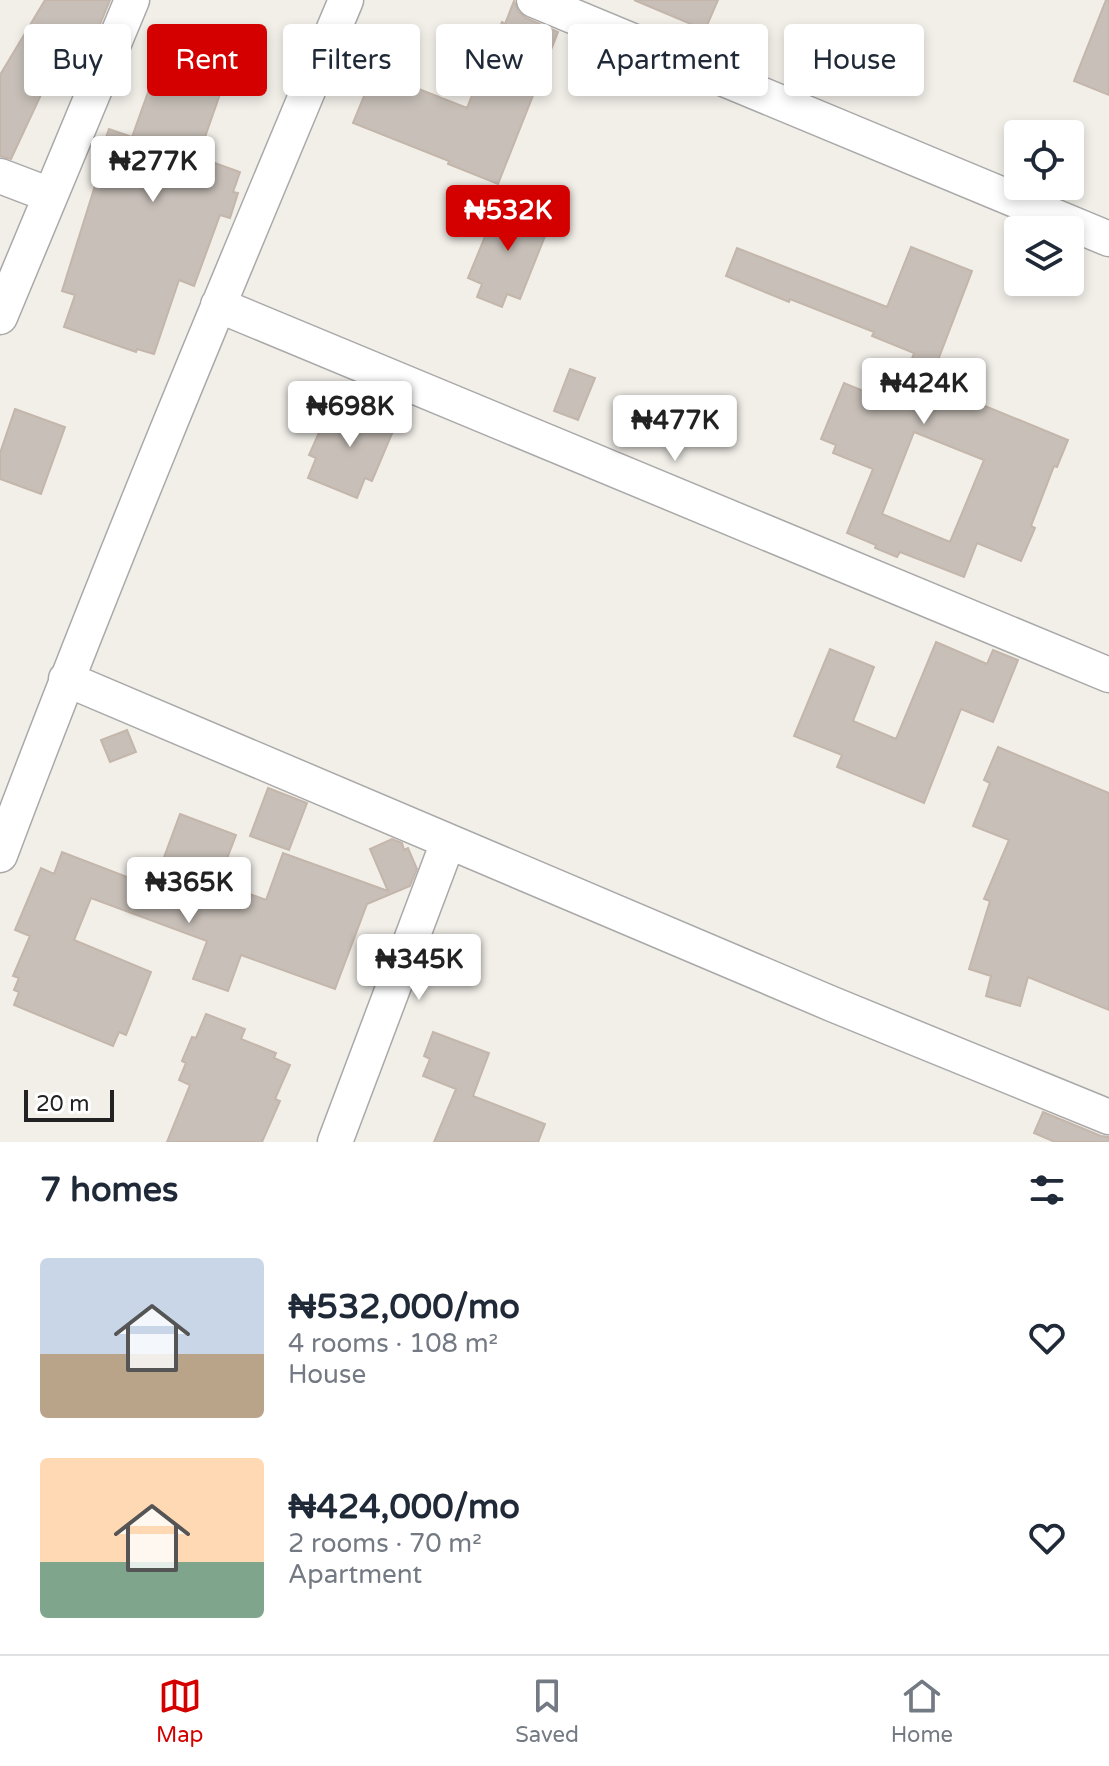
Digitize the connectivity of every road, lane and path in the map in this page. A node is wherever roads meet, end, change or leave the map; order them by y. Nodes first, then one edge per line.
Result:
1 (132, 0) edge
2 (346, 0) edge
3 (534, 0) edge
4 (0, 176) edge
5 (50, 195) junction
6 (1109, 239) edge
7 (218, 305) junction
8 (0, 317) edge
9 (1109, 675) edge
10 (66, 679) junction
11 (448, 842) junction
12 (0, 855) edge
13 (1109, 1117) edge
14 (335, 1142) edge

1 - 5 street
2 - 7 street
3 - 6 street
4 - 5 street
5 - 8 street
7 - 9 street
7 - 10 street
10 - 11 street
10 - 12 street
11 - 13 street
11 - 14 street

